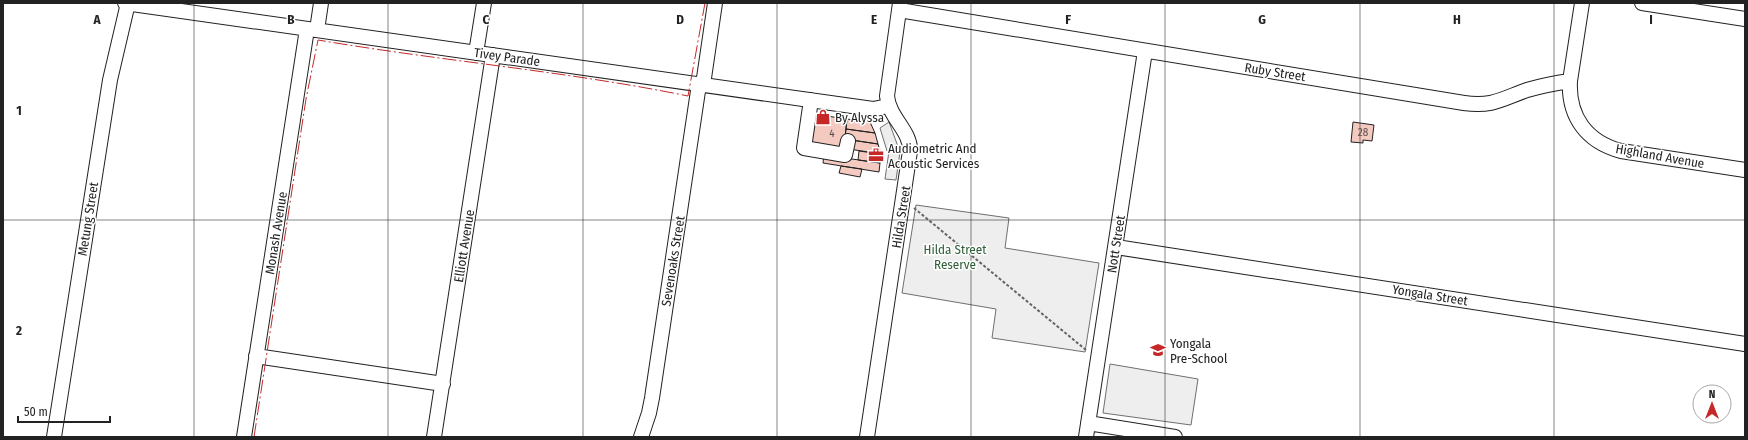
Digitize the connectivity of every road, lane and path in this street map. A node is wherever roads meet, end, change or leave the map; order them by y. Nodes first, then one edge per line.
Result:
1 (125, 3) edge
2 (128, 3) edge
3 (321, 3) edge
4 (484, 3) edge
5 (715, 3) edge
6 (1582, 3) edge
7 (1642, 3) edge
8 (900, 6) edge
9 (1745, 19) edge
10 (312, 30) junction
11 (1145, 51) junction
12 (476, 53) junction
13 (493, 56) junction
14 (1570, 81) junction
15 (701, 85) junction
16 (811, 100) junction
17 (888, 106) junction
18 (848, 141) dead end
19 (1745, 170) edge
20 (914, 208) dead end
21 (1116, 247) junction
22 (1745, 344) edge
23 (1087, 351) dead end
24 (256, 356) junction
25 (443, 384) junction
26 (1087, 430) edge
27 (54, 437) edge
28 (244, 437) edge
29 (434, 437) edge
30 (641, 437) edge
31 (867, 437) edge
32 (1175, 437) edge

1 - 2 street, Tivey Parade
2 - 10 street, Tivey Parade
2 - 27 street, Metung Street
3 - 10 street, Monash Avenue
4 - 12 street
5 - 15 street, Sevenoaks Street
6 - 14 street
7 - 9 street
8 - 11 street, Ruby Street
8 - 17 street
10 - 12 street, Tivey Parade
10 - 24 street, Monash Avenue
11 - 14 street, Ruby Street
11 - 21 street, Nott Street
12 - 13 street, Tivey Parade
13 - 15 street, Tivey Parade
13 - 25 street, Elliott Avenue
14 - 19 street, Highland Avenue
15 - 16 street, Tivey Parade
15 - 30 street, Sevenoaks Street
16 - 17 street, Tivey Parade
16 - 18 street
17 - 31 street, Hilda Street
20 - 23 path
21 - 22 street, Yongala Street
21 - 26 street, Nott Street
24 - 25 street
24 - 28 street, Monash Avenue
25 - 29 street, Elliott Avenue
26 - 32 street

